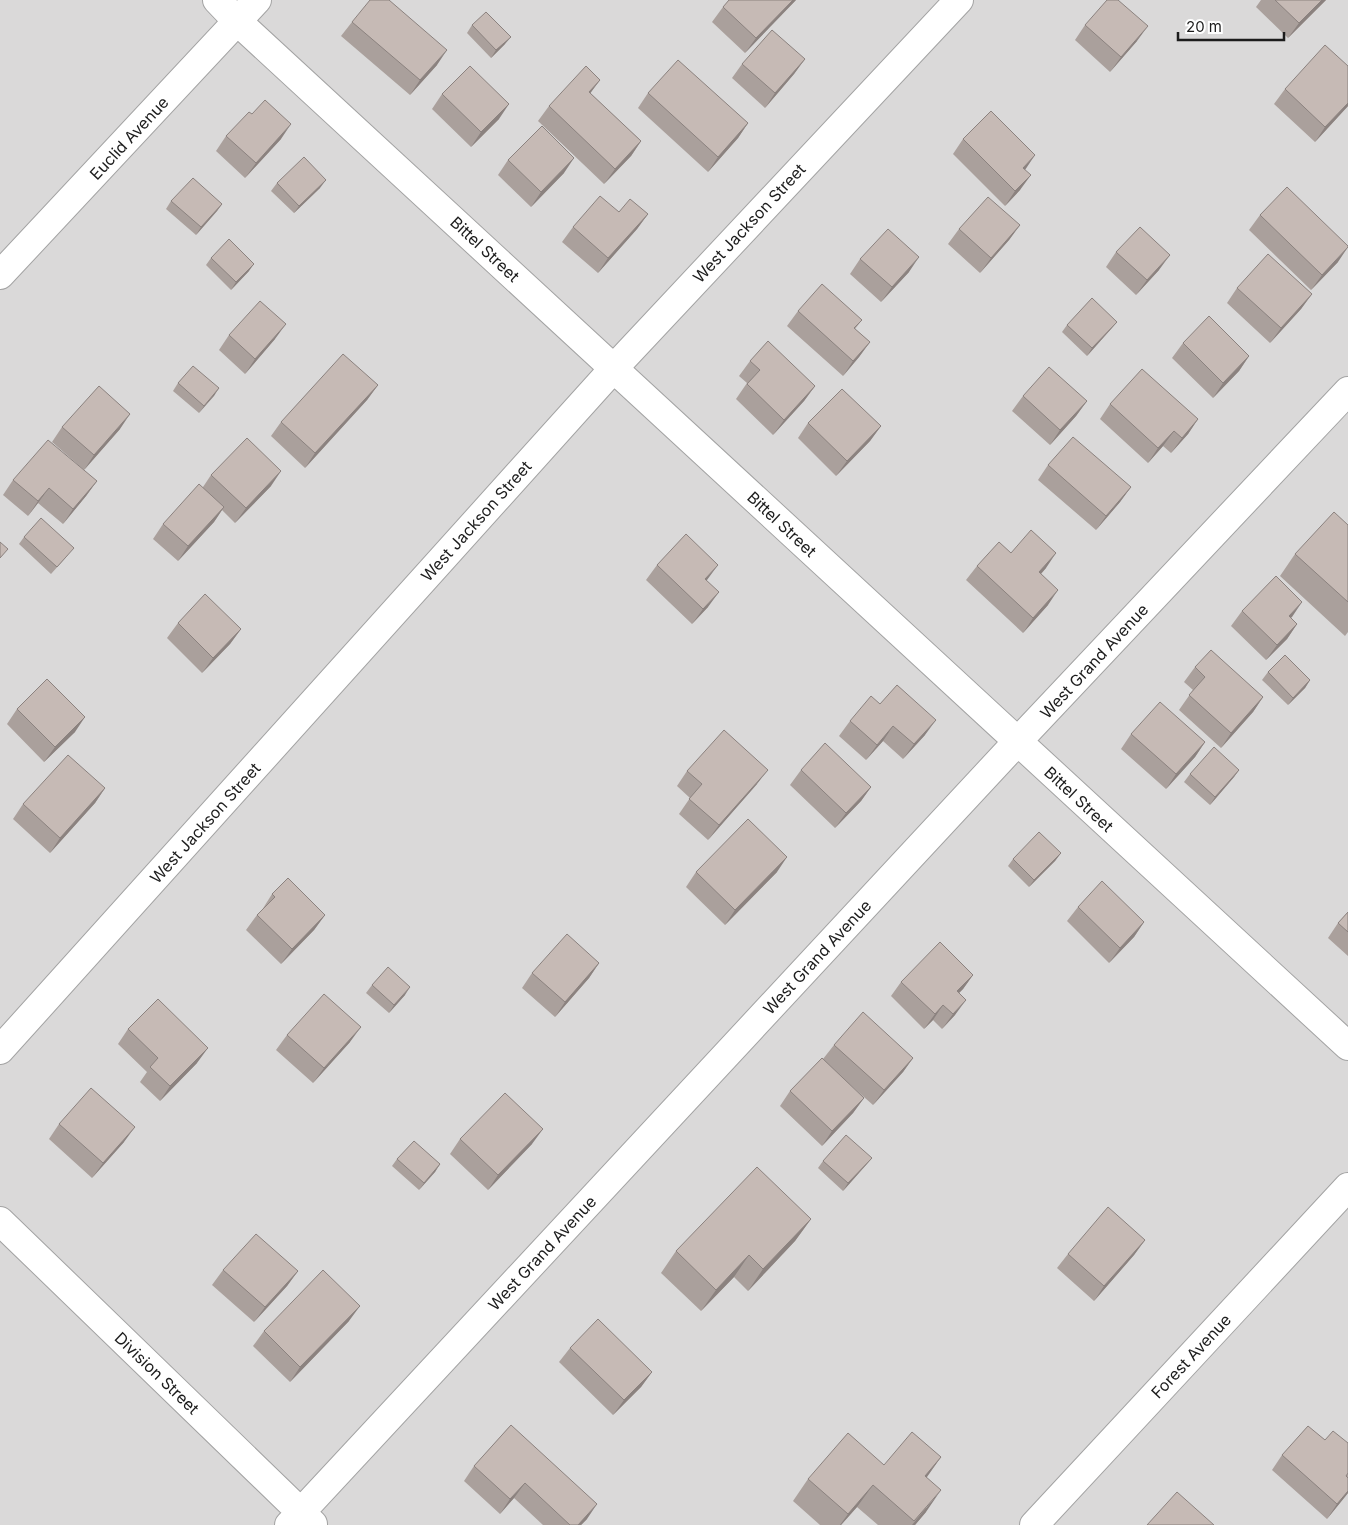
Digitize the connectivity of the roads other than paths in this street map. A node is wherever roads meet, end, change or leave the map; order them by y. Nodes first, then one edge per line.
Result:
1 (217, 0) edge
2 (257, 0) edge
3 (959, 0) edge
4 (237, 22) junction
5 (0, 275) edge
6 (614, 368) junction
7 (1348, 390) edge
8 (1017, 742) junction
9 (1348, 1046) edge
10 (0, 1050) edge
11 (1348, 1187) edge
12 (0, 1222) edge
13 (301, 1521) edge
14 (1034, 1525) edge

1 - 4 street, Bittel Street
2 - 4 street, Euclid Avenue
3 - 6 street, West Jackson Street
4 - 5 street, Euclid Avenue
4 - 6 street, Bittel Street
6 - 8 street, Bittel Street
6 - 10 street, West Jackson Street
7 - 8 street, West Grand Avenue
8 - 9 street, Bittel Street
8 - 13 street, West Grand Avenue
11 - 14 street, Forest Avenue
12 - 13 street, Division Street

